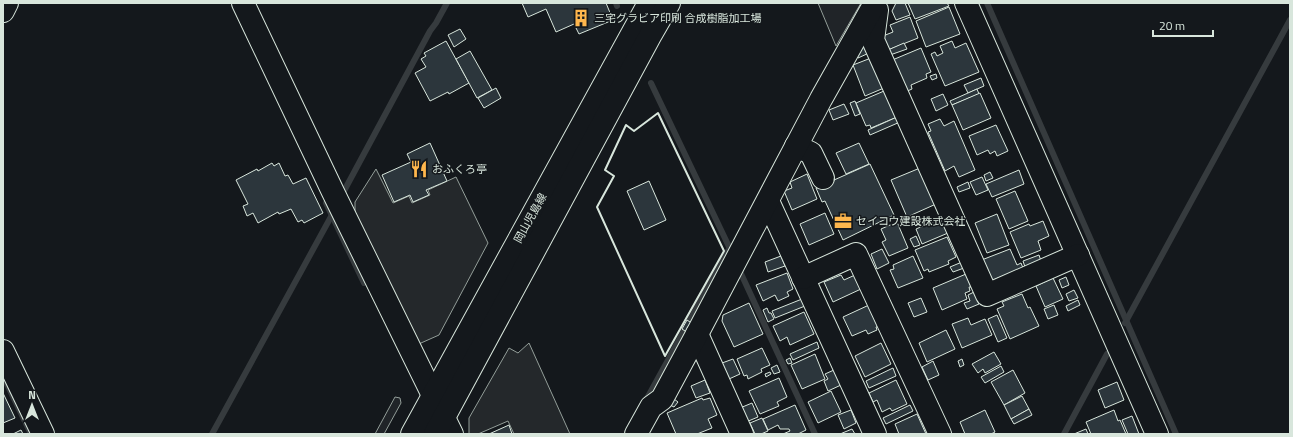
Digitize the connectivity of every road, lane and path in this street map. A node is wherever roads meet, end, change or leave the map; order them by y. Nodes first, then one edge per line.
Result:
1 (7, 3) edge
2 (243, 3) edge
3 (648, 3) edge
4 (669, 3) edge
5 (876, 3) edge
6 (966, 3) edge
7 (3, 10) edge
8 (796, 146) junction
9 (823, 178) dead end
10 (768, 201) junction
11 (1078, 255) junction
12 (803, 278) junction
13 (697, 334) junction
14 (3, 350) edge
15 (433, 395) junction
16 (443, 428) edge
17 (43, 434) edge
18 (412, 434) edge
19 (636, 434) edge
20 (742, 434) edge
21 (875, 434) edge
22 (940, 434) edge
23 (1157, 434) edge

1 - 7 street
2 - 15 street
3 - 15 street, 岡山児島線
4 - 16 street, 岡山児島線
5 - 8 street
5 - 11 street
6 - 11 street
8 - 9 street
8 - 10 street
10 - 12 street
10 - 13 street
11 - 23 street
12 - 21 street
12 - 22 street
13 - 19 street
13 - 20 street
14 - 17 street
15 - 16 street
15 - 18 street, 岡山児島線

